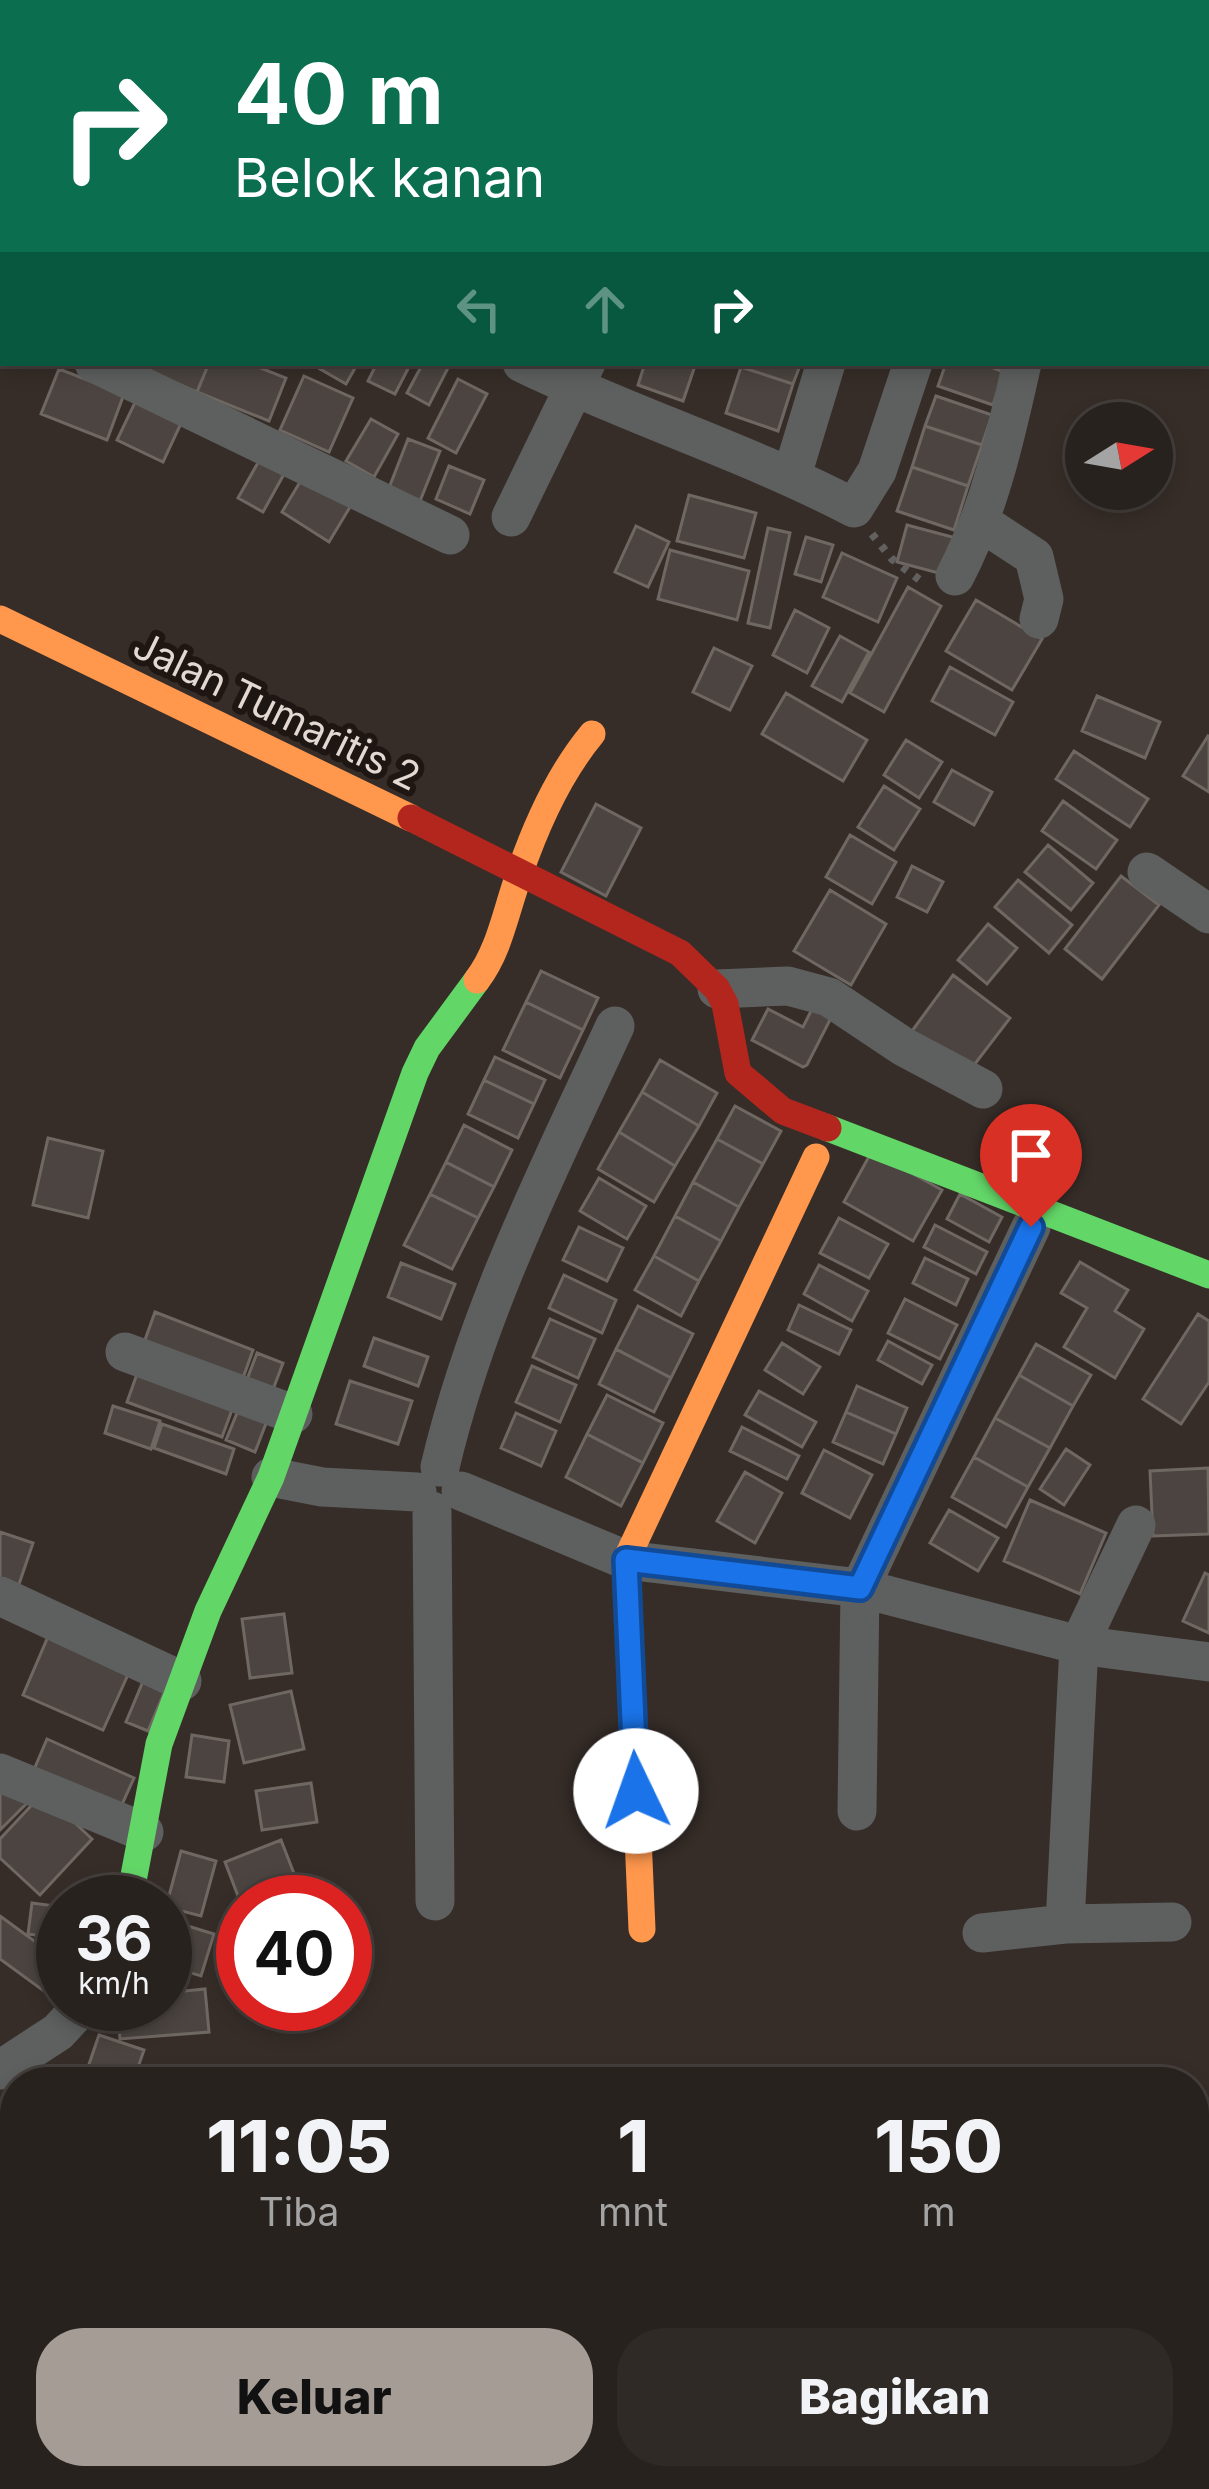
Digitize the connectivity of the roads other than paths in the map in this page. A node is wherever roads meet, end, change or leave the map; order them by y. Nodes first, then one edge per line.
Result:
1 (100, 366) edge
2 (535, 366) edge
3 (825, 366) edge
4 (912, 366) edge
5 (1021, 366) edge
6 (580, 376) edge
7 (792, 476) junction
8 (511, 517) dead end
9 (979, 521) junction
10 (450, 536) dead end
11 (955, 576) road end
12 (0, 619) edge
13 (1039, 619) dead end
14 (592, 734) dead end
15 (520, 871) junction
16 (1147, 872) dead end
17 (1209, 914) edge
18 (717, 989) junction
19 (615, 1026) dead end
20 (983, 1090) dead end
21 (816, 1156) dead end
22 (1031, 1227) dead end
23 (1209, 1275) edge
24 (125, 1352) dead end
25 (293, 1414) junction
26 (271, 1477) junction
27 (438, 1490) junction
28 (1136, 1525) dead end
29 (626, 1560) junction
30 (860, 1588) junction
31 (0, 1596) edge
32 (1079, 1645) junction
33 (1209, 1662) edge
34 (182, 1681) junction
35 (0, 1773) edge
36 (857, 1810) dead end
37 (144, 1832) junction
38 (135, 1875) edge
39 (435, 1901) dead end
40 (1172, 1922) dead end
41 (1065, 1924) junction
42 (642, 1929) dead end
43 (982, 1934) dead end
44 (59, 2031) edge
45 (5, 2067) edge

1 - 10 street
2 - 6 street
3 - 7 street
4 - 7 street
5 - 9 street
6 - 7 street
6 - 8 street
9 - 11 street
9 - 13 street
12 - 15 main road, Jalan Tumaritis 2
14 - 15 main road
15 - 18 main road, Jalan Tumaritis 2
15 - 25 main road
16 - 17 street
18 - 20 street
18 - 23 main road
19 - 27 street
21 - 29 main road
22 - 30 street
24 - 25 street
25 - 26 main road
26 - 27 street
26 - 34 main road
27 - 29 street
27 - 39 street
28 - 32 street
29 - 30 street
29 - 42 main road
30 - 32 street
30 - 36 street
31 - 34 street
32 - 33 street
32 - 41 street
34 - 37 main road
35 - 37 street
37 - 38 main road
40 - 41 street
41 - 43 street
44 - 45 street

